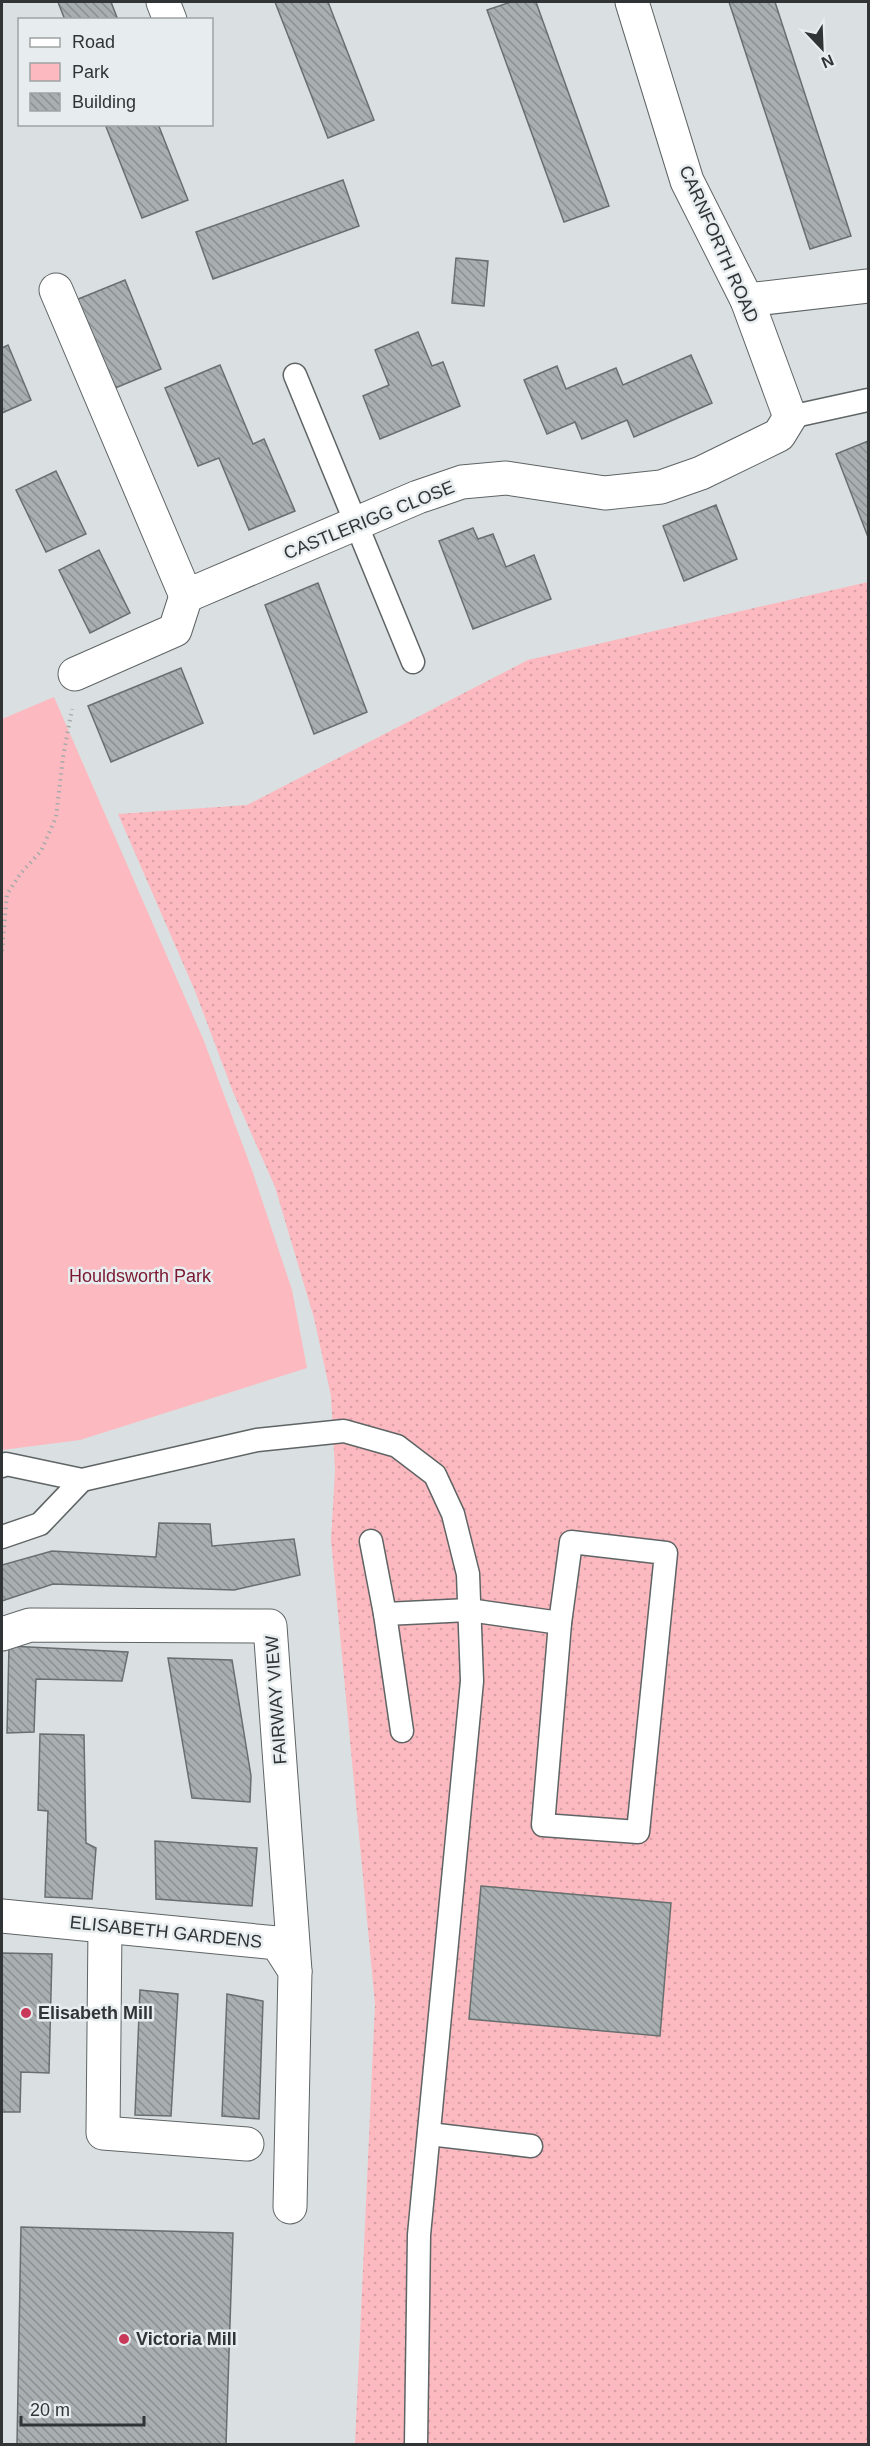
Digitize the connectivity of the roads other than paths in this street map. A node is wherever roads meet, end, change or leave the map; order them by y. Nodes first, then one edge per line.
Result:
1 (162, 2) edge
2 (632, 2) edge
3 (169, 18) edge
4 (868, 286) edge
5 (56, 290) dead end
6 (747, 300) junction
7 (295, 375) dead end
8 (868, 400) edge
9 (790, 417) junction
10 (356, 523) junction
11 (186, 596) junction
12 (413, 662) dead end
13 (75, 674) road end
14 (2, 1466) edge
15 (82, 1480) junction
16 (2, 1538) edge
17 (371, 1540) dead end
18 (469, 1610) junction
19 (385, 1614) junction
20 (560, 1623) junction
21 (2, 1634) edge
22 (402, 1731) dead end
23 (2, 1916) edge
24 (105, 1926) junction
25 (295, 1971) junction
26 (429, 2134) junction
27 (246, 2144) dead end
28 (531, 2146) dead end
29 (290, 2207) dead end
30 (416, 2445) edge

1 - 3 street
2 - 6 street, CARNFORTH ROAD
4 - 6 street
5 - 11 street
6 - 9 street, CARNFORTH ROAD
7 - 10 lane
8 - 9 lane
9 - 10 street, CASTLERIGG CLOSE
10 - 11 street, CASTLERIGG CLOSE
10 - 12 lane
11 - 13 street
14 - 15 lane
15 - 16 lane
15 - 18 lane
17 - 19 lane
18 - 19 lane
18 - 20 lane
18 - 26 lane
19 - 22 lane
20 - 20 lane
21 - 25 street, FAIRWAY VIEW
23 - 24 street, ELISABETH GARDENS
24 - 25 street, ELISABETH GARDENS
24 - 27 street
25 - 29 street
26 - 28 lane
26 - 30 lane

